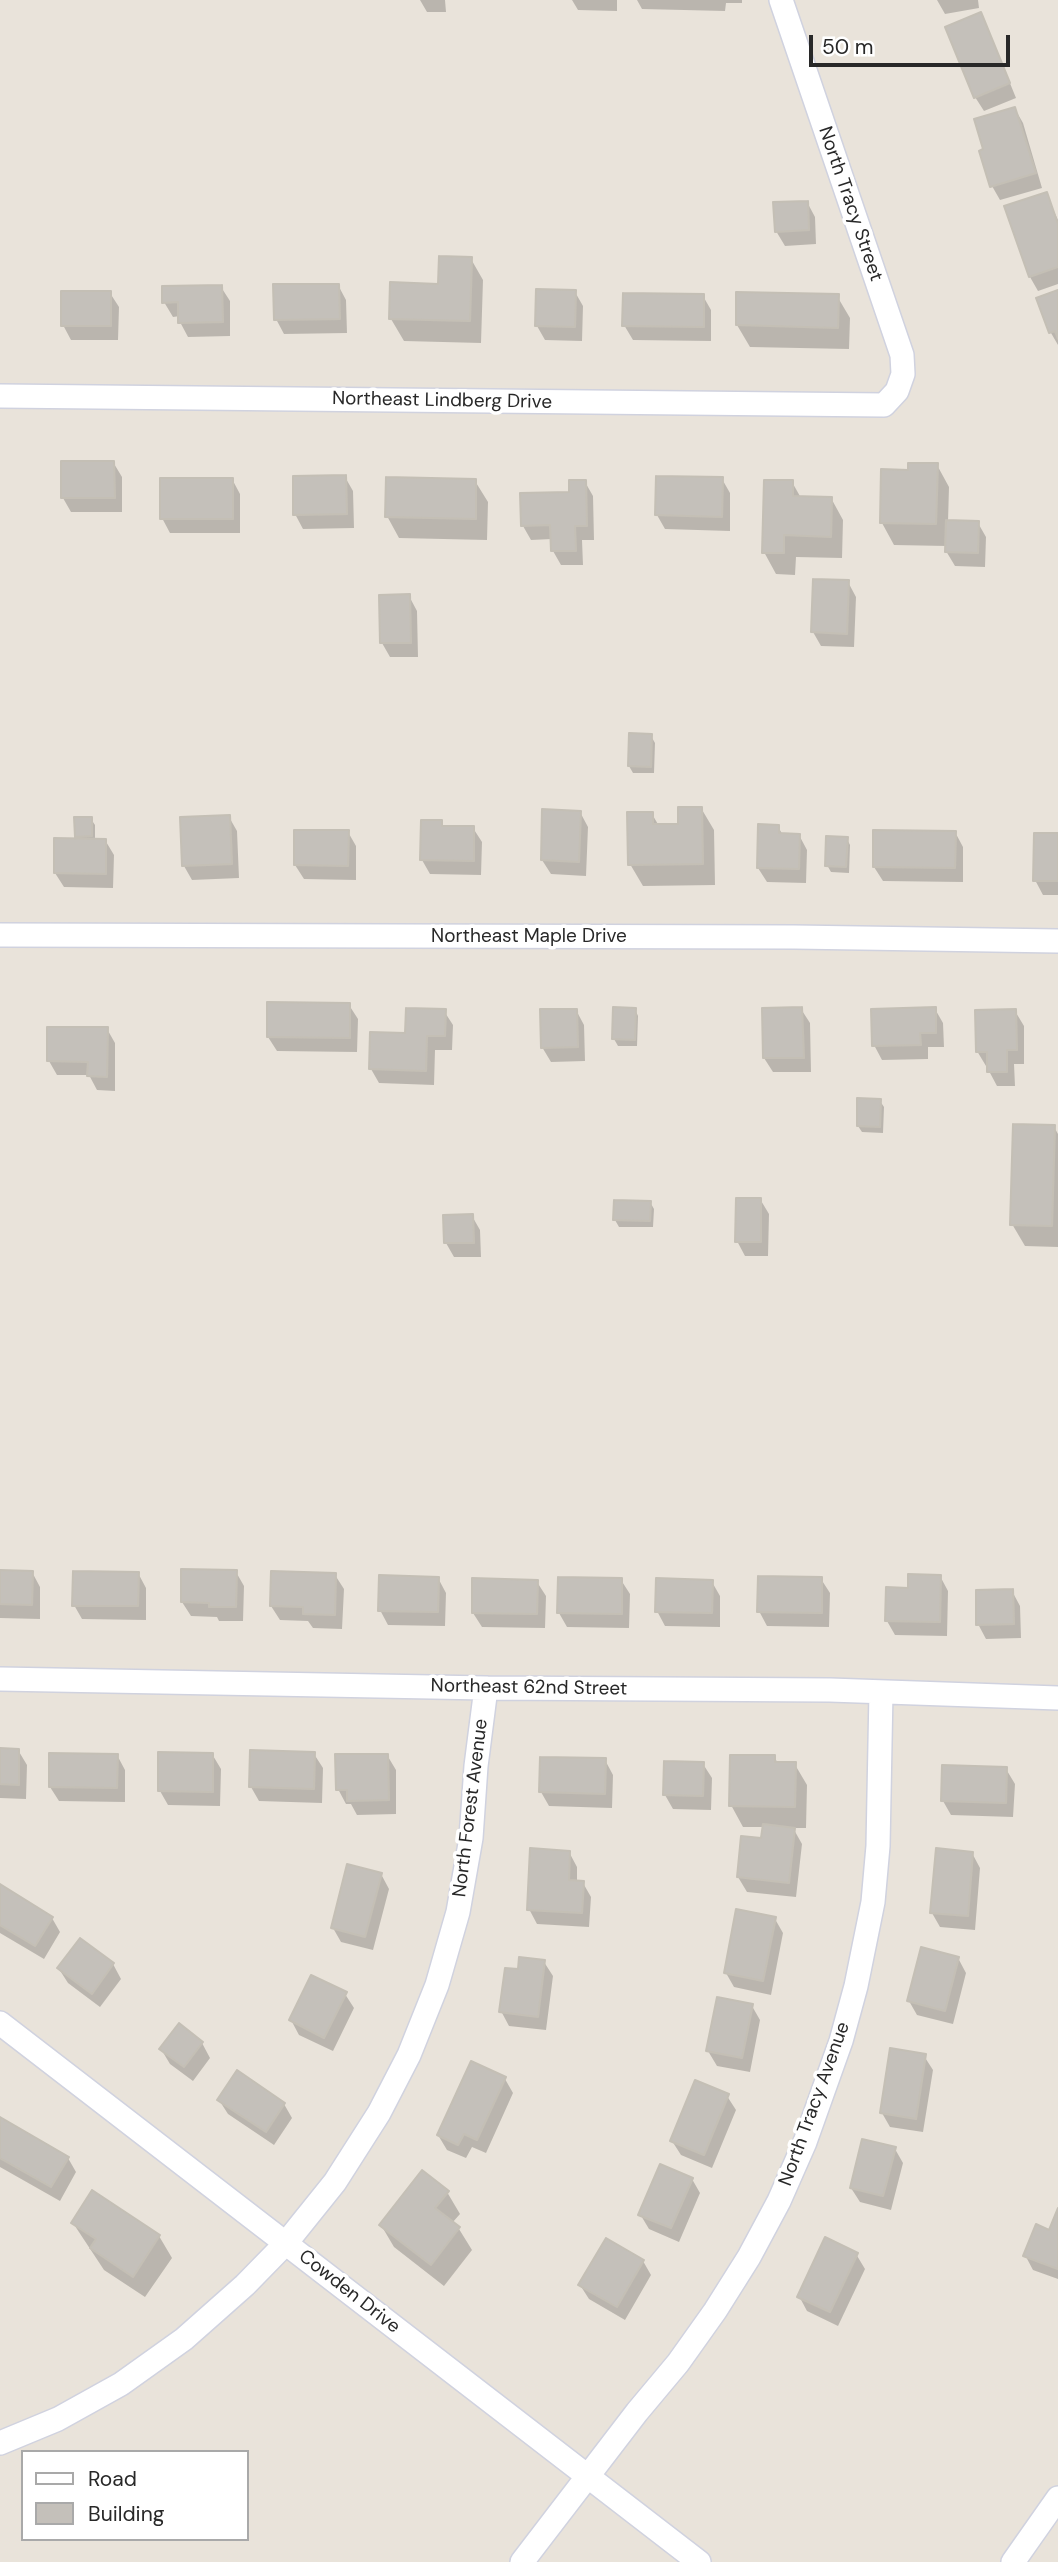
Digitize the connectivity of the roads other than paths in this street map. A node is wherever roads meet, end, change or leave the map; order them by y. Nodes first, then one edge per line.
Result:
1 (781, 0) edge
2 (0, 396) edge
3 (884, 405) joint
4 (0, 935) edge
5 (1058, 941) edge
6 (0, 1679) edge
7 (486, 1688) junction
8 (881, 1692) junction
9 (1058, 1698) edge
10 (0, 2023) edge
11 (286, 2243) junction
12 (0, 2443) edge
13 (587, 2476) junction
14 (1058, 2498) edge
15 (522, 2562) edge
16 (699, 2562) edge
17 (1013, 2562) edge

1 - 3 street, North Tracy Street
2 - 3 street, Northeast Lindberg Drive
4 - 5 street, Northeast Maple Drive
6 - 7 street, Northeast 62nd Street
7 - 8 street, Northeast 62nd Street
7 - 11 street, North Forest Avenue
8 - 9 street, Northeast 62nd Street
8 - 13 street, North Tracy Avenue
10 - 11 street, Cowden Drive
11 - 12 street, North Forest Avenue
11 - 13 street, Cowden Drive
13 - 15 street, North Tracy Avenue
13 - 16 street, Cowden Drive
14 - 17 street

